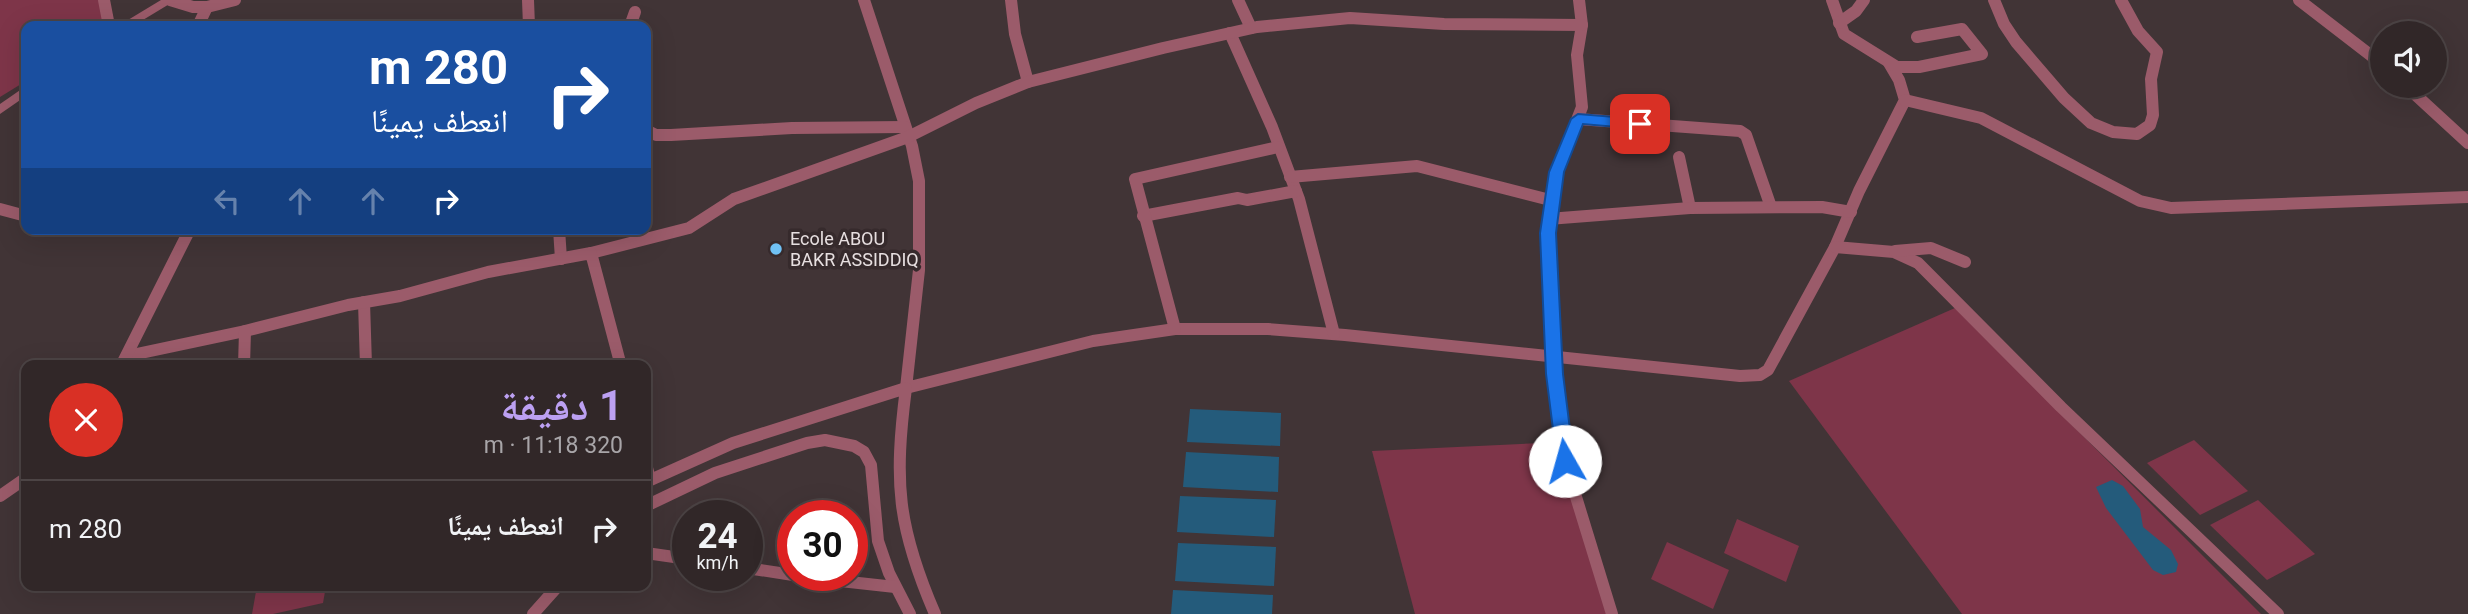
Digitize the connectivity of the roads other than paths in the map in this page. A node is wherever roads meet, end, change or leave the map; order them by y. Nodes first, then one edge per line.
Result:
1 (104, 0) edge
2 (170, 0) edge
3 (234, 0) edge
4 (528, 0) edge
5 (864, 0) edge
6 (1011, 0) edge
7 (1238, 0) edge
8 (1579, 0) edge
9 (1832, 0) edge
10 (1864, 0) edge
11 (1994, 0) edge
12 (2121, 0) edge
13 (2300, 0) edge
14 (207, 7) junction
15 (635, 12) dead end
16 (108, 21) edge
17 (133, 21) edge
18 (200, 21) edge
19 (529, 21) edge
20 (632, 21) edge
21 (1839, 23) junction
22 (1582, 25) junction
23 (1251, 28) junction
24 (1230, 33) junction
25 (1917, 37) dead end
26 (2370, 55) edge
27 (1889, 63) junction
28 (1028, 82) junction
29 (21, 94) edge
30 (2419, 98) edge
31 (1905, 100) junction
32 (0, 110) edge
33 (1578, 119) junction
34 (651, 132) edge
35 (907, 132) junction
36 (2468, 144) edge
37 (1278, 147) junction
38 (1679, 157) dead end
39 (1290, 177) junction
40 (1296, 191) junction
41 (2468, 198) edge
42 (1550, 201) junction
43 (1771, 207) junction
44 (1690, 208) junction
45 (0, 209) edge
46 (1851, 212) junction
47 (21, 215) edge
48 (1143, 216) junction
49 (1548, 219) junction
50 (187, 235) edge
51 (559, 235) edge
52 (1835, 247) junction
53 (1894, 252) junction
54 (591, 253) junction
55 (561, 259) junction
56 (1965, 262) dead end
57 (365, 302) junction
58 (1175, 329) junction
59 (245, 331) junction
60 (1334, 334) junction
61 (1555, 355) junction
62 (124, 360) edge
63 (128, 360) edge
64 (244, 360) edge
65 (366, 360) edge
66 (619, 360) edge
67 (905, 388) junction
68 (651, 479) edge
69 (21, 481) edge
70 (0, 496) edge
71 (651, 503) edge
72 (651, 553) edge
73 (672, 556) edge
74 (868, 584) edge
75 (895, 587) junction
76 (554, 591) edge
77 (533, 614) edge
78 (909, 614) edge
79 (935, 614) edge
80 (1612, 614) edge
81 (2278, 614) edge

1 - 16 street
2 - 14 street
2 - 17 street
3 - 14 street
4 - 19 street
5 - 35 street
6 - 28 street
7 - 23 street
8 - 22 street
9 - 21 street
10 - 21 street
11 - 12 street
13 - 26 street
14 - 18 street
15 - 20 street
21 - 27 street
22 - 23 street
22 - 33 street
23 - 24 street
24 - 28 street
24 - 37 street
25 - 27 street
27 - 31 street
28 - 35 street
29 - 32 street
30 - 36 street
31 - 41 street
31 - 46 street
33 - 42 street
33 - 43 street
34 - 35 street
35 - 54 street
35 - 67 street
37 - 39 street
37 - 48 street
38 - 44 street
39 - 40 street
39 - 42 street
40 - 48 street
40 - 60 street
42 - 49 street
43 - 44 street
43 - 46 street
44 - 49 street
45 - 47 street
46 - 52 street
48 - 58 street
49 - 61 street
50 - 62 street
51 - 55 street
52 - 53 street
52 - 61 street
53 - 56 street
53 - 81 street
54 - 55 street
54 - 66 street
55 - 57 street
57 - 59 street
57 - 65 street
58 - 60 street
58 - 67 street
59 - 63 street
59 - 64 street
60 - 61 street
61 - 80 street
67 - 68 street
67 - 79 street
69 - 70 street
71 - 75 street
72 - 73 street
74 - 75 street
75 - 78 street
76 - 77 street

